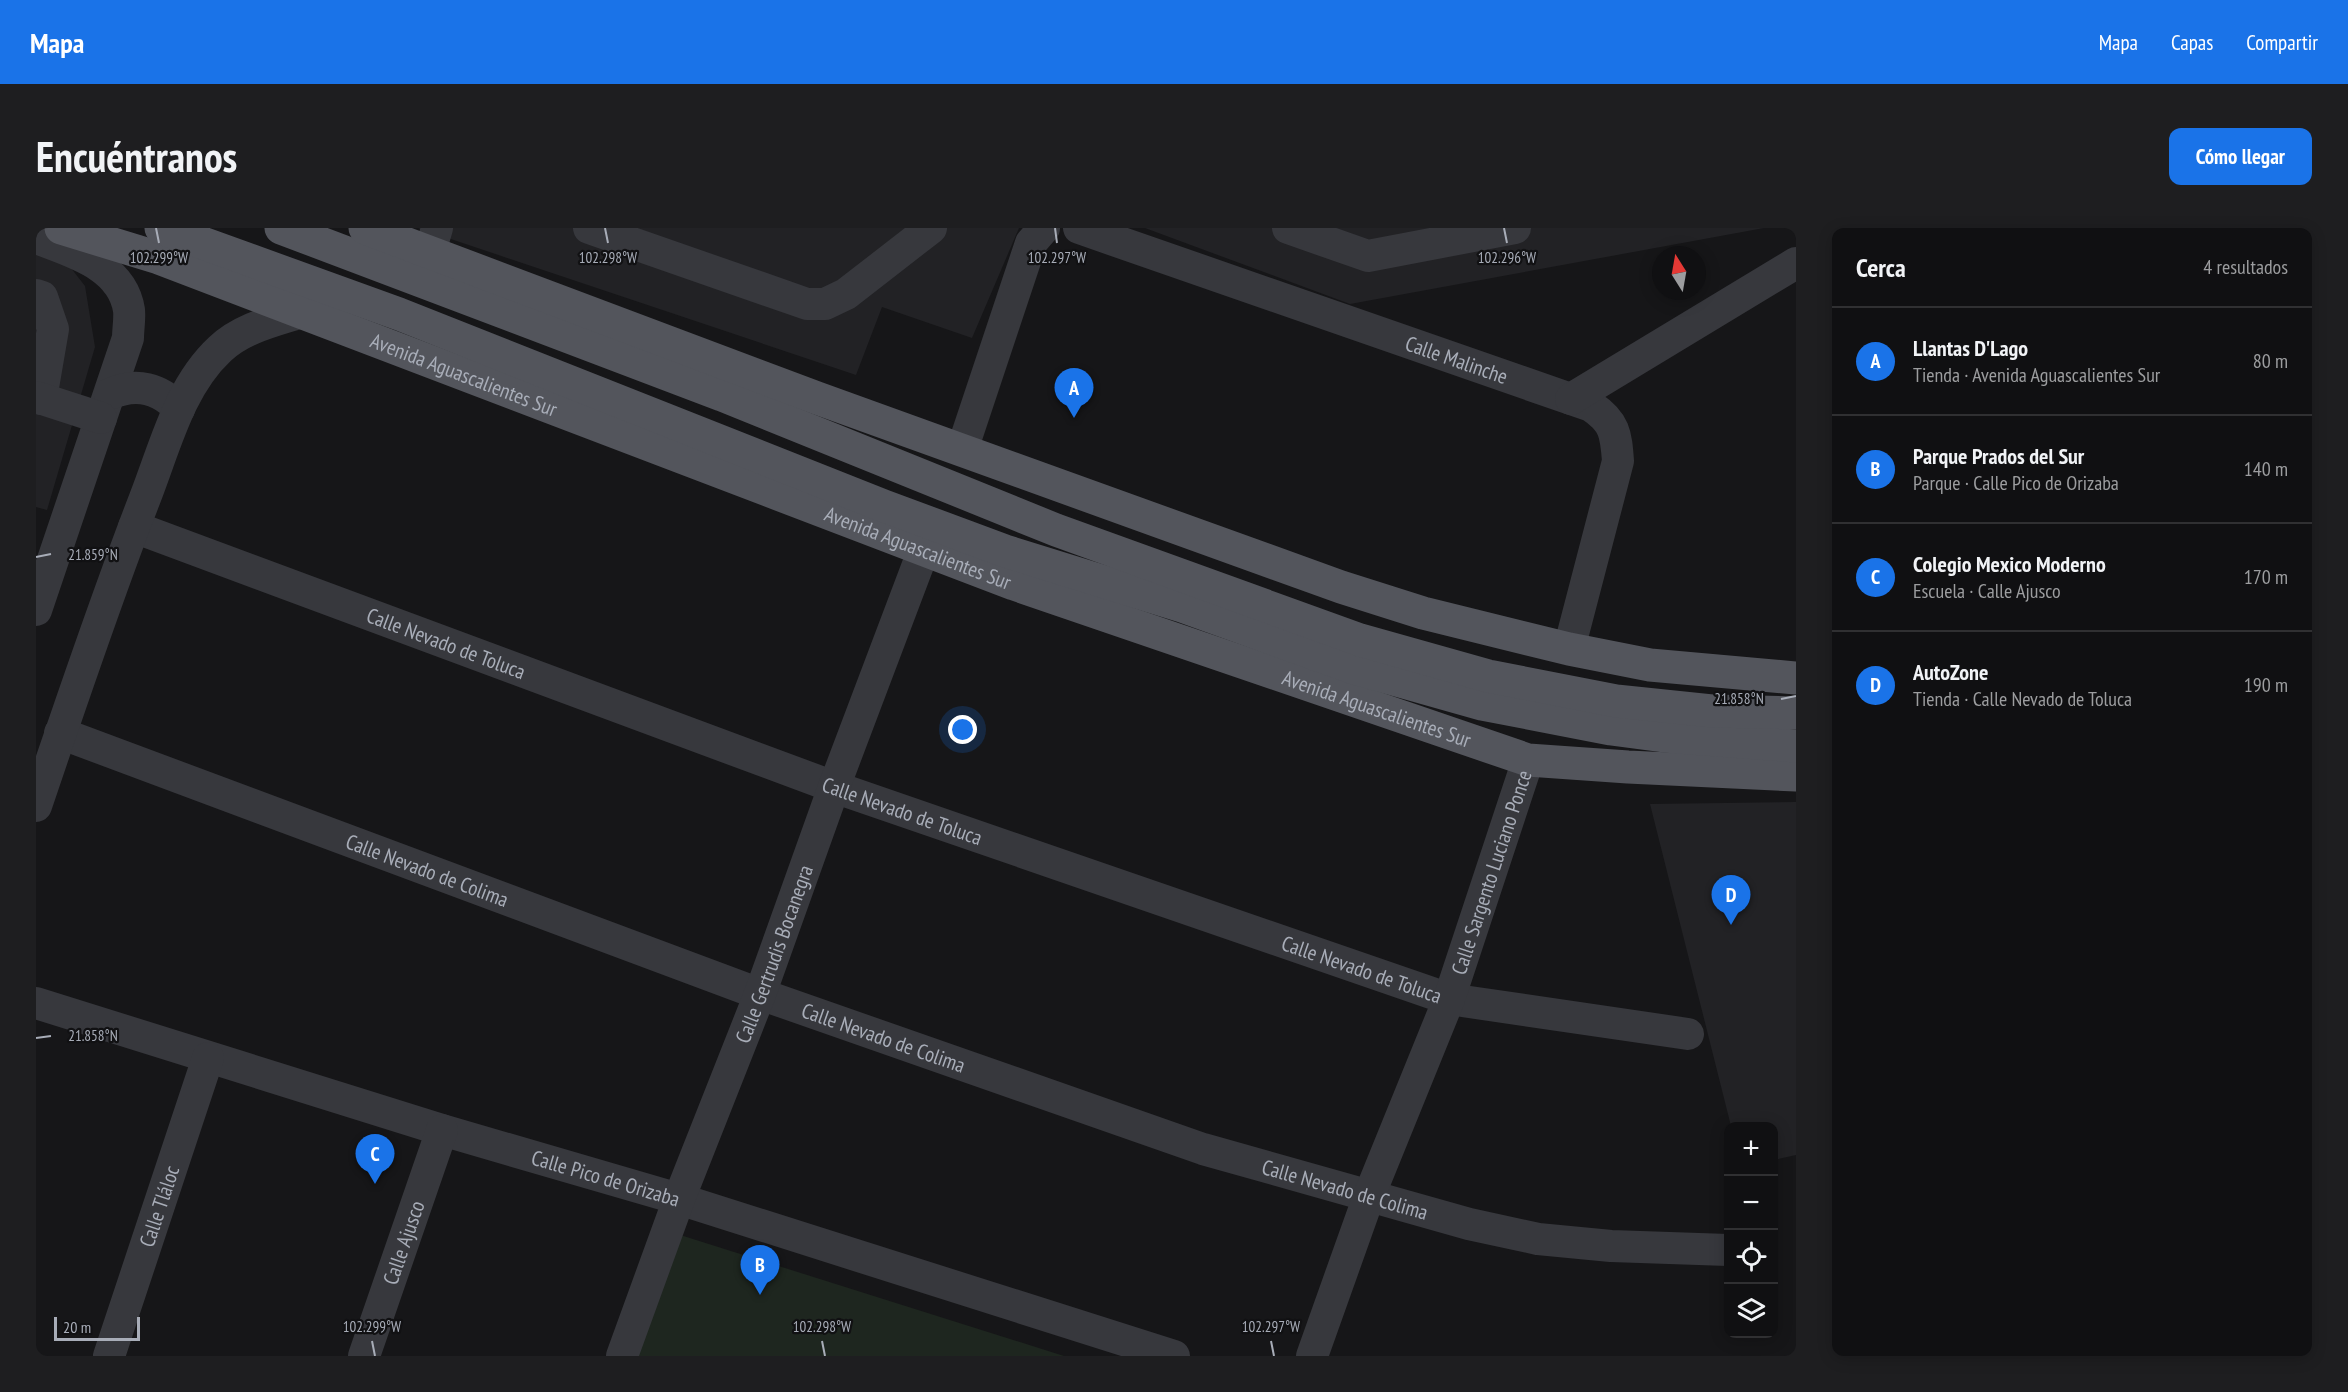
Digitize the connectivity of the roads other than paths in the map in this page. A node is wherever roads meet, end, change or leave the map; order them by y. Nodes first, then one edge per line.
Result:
1 (61, 228) edge
2 (161, 228) edge
3 (281, 228) edge
4 (365, 228) edge
5 (589, 228) edge
6 (931, 228) edge
7 (1044, 228) edge
8 (1079, 228) edge
9 (1288, 228) edge
10 (1515, 228) edge
11 (36, 238) edge
12 (434, 240) edge
13 (1796, 262) edge
14 (36, 295) edge
15 (302, 312) junction
16 (38, 398) edge
17 (1571, 399) junction
18 (106, 406) junction
19 (179, 409) junction
20 (962, 450) junction
21 (134, 527) junction
22 (924, 549) junction
23 (36, 610) edge
24 (1569, 649) junction
25 (1796, 678) edge
26 (1796, 713) edge
27 (60, 734) junction
28 (1796, 746) edge
29 (1528, 759) junction
30 (1796, 775) edge
31 (834, 787) junction
32 (36, 806) edge
33 (760, 994) junction
34 (1449, 999) junction
35 (36, 1003) edge
36 (1688, 1035) dead end
37 (208, 1058) junction
38 (442, 1130) junction
39 (1370, 1197) junction
40 (679, 1199) junction
41 (1724, 1250) edge
42 (109, 1356) edge
43 (364, 1356) edge
44 (622, 1356) edge
45 (1174, 1356) edge
46 (1312, 1356) edge

1 - 15 main road, Avenida Aguascalientes Sur
2 - 28 main road, Avenida Aguascalientes Sur
3 - 26 main road
4 - 12 main road
5 - 6 street
7 - 20 street
8 - 17 street, Calle Malinche
9 - 10 street
11 - 18 street
12 - 20 main road
13 - 17 street
14 - 16 street
15 - 19 street
15 - 22 main road, Avenida Aguascalientes Sur
16 - 18 street
17 - 24 street, Calle Malinche
18 - 19 street
18 - 23 street
19 - 21 street
20 - 24 main road
21 - 27 street
21 - 31 street, Calle Nevado de Toluca
22 - 29 main road, Avenida Aguascalientes Sur
22 - 31 street, Calle Gertrudis Bocanegra
24 - 25 main road
27 - 32 street
27 - 33 street, Calle Nevado de Colima
29 - 30 main road, Avenida Aguascalientes Sur
29 - 34 street, Calle Sargento Luciano Ponce
31 - 33 street, Calle Gertrudis Bocanegra
31 - 34 street, Calle Nevado de Toluca
33 - 39 street, Calle Nevado de Colima
33 - 40 street, Calle Gertrudis Bocanegra
34 - 36 street, Calle Nevado de Toluca
34 - 39 street, Calle Sargento Luciano Ponce
35 - 37 street, Calle Pico de Orizaba
37 - 38 street, Calle Pico de Orizaba
37 - 42 street, Calle Tláloc
38 - 40 street, Calle Pico de Orizaba
38 - 43 street, Calle Ajusco
39 - 41 street, Calle Nevado de Colima
39 - 46 street, Calle Sargento Luciano Ponce
40 - 44 street, Calle Gertrudis Bocanegra
40 - 45 street, Calle Pico de Orizaba

